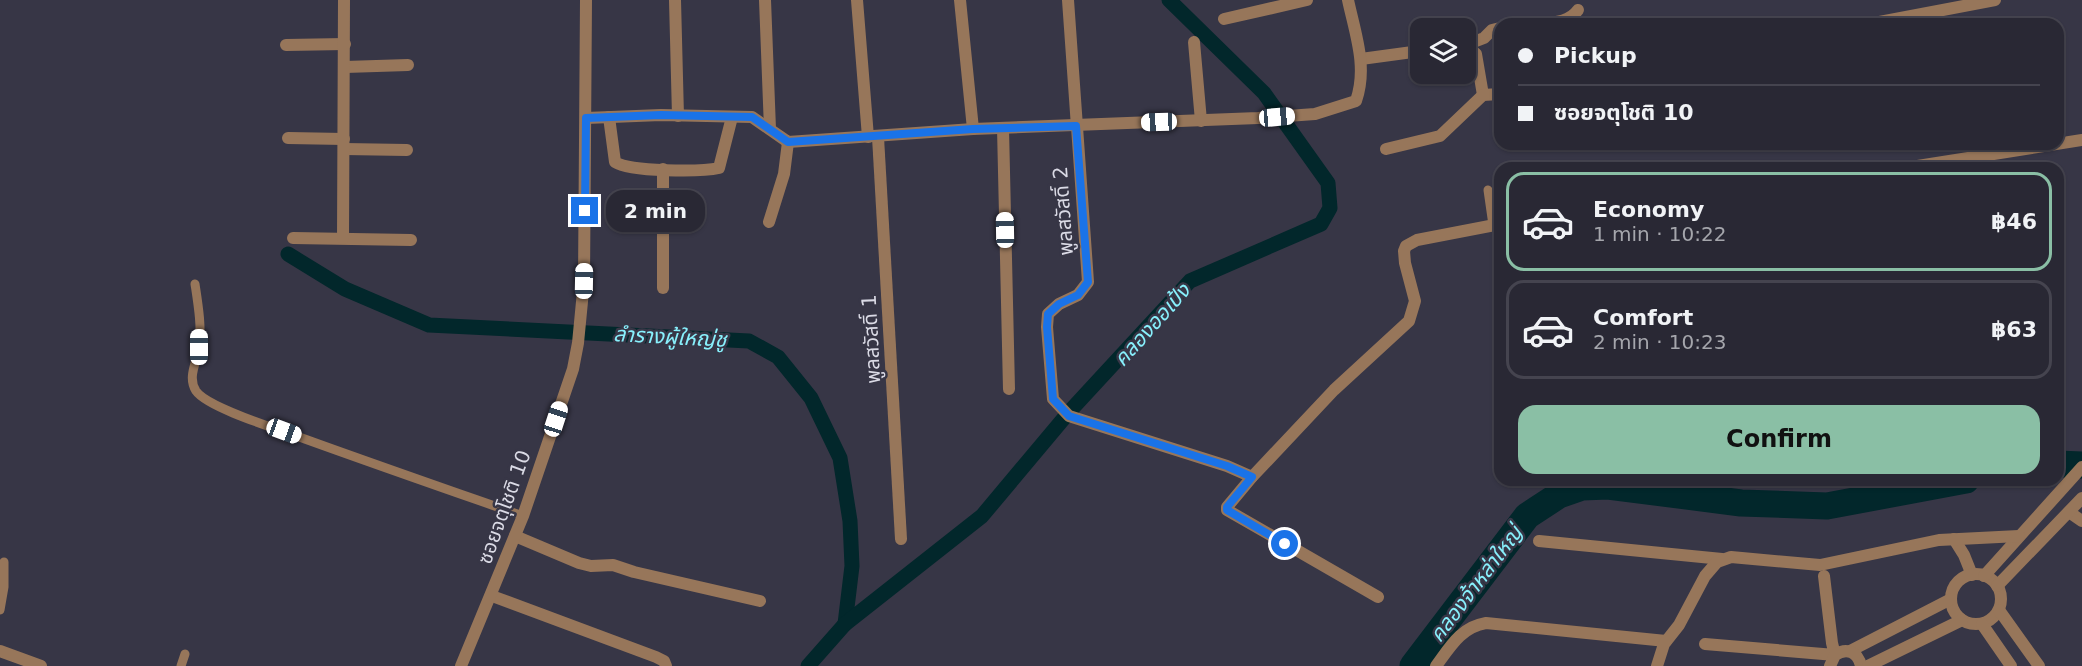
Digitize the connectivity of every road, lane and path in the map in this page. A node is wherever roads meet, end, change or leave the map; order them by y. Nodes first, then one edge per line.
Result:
1 (344, 0) edge
2 (586, 0) edge
3 (675, 0) edge
4 (765, 0) edge
5 (857, 0) edge
6 (960, 0) edge
7 (1068, 0) edge
8 (1307, 0) edge
9 (1348, 0) edge
10 (1995, 0) edge
11 (1578, 10) dead end
12 (1570, 18) edge
13 (1900, 18) edge
14 (1224, 19) dead end
15 (1494, 30) edge
16 (1476, 41) edge
17 (1194, 42) dead end
18 (345, 44) junction
19 (286, 45) dead end
20 (1410, 52) edge
21 (1476, 54) edge
22 (1361, 59) junction
23 (408, 65) dead end
24 (345, 67) junction
25 (1494, 94) edge
26 (1482, 95) junction
27 (678, 116) junction
28 (609, 117) junction
29 (732, 117) junction
30 (586, 118) junction
31 (1201, 121) junction
32 (1076, 126) junction
33 (1003, 128) junction
34 (770, 129) junction
35 (973, 129) junction
36 (873, 137) junction
37 (288, 138) dead end
38 (2082, 140) edge
39 (788, 142) junction
40 (2064, 143) edge
41 (344, 144) junction
42 (1386, 149) dead end
43 (407, 150) dead end
44 (2019, 150) edge
45 (1943, 162) edge
46 (663, 169) junction
47 (1488, 190) dead end
48 (1494, 216) edge
49 (769, 222) dead end
50 (1494, 224) edge
51 (293, 238) dead end
52 (343, 238) junction
53 (411, 240) dead end
54 (195, 284) dead end
55 (663, 288) dead end
56 (1009, 389) dead end
57 (2082, 467) edge
58 (1252, 477) junction
59 (2064, 486) edge
60 (2064, 486) edge
61 (2082, 498) edge
62 (2069, 512) junction
63 (523, 516) junction
64 (2082, 521) edge
65 (515, 536) junction
66 (2019, 536) junction
67 (1954, 538) junction
68 (901, 540) dead end
69 (1539, 540) dead end
70 (1722, 559) junction
71 (4, 562) dead end
72 (1824, 576) dead end
73 (1978, 576) junction
74 (1997, 586) junction
75 (492, 596) junction
76 (1378, 597) dead end
77 (1951, 599) junction
78 (759, 601) dead end
79 (0, 609) edge
80 (1999, 610) junction
81 (1962, 620) junction
82 (1982, 624) junction
83 (1666, 641) junction
84 (1705, 644) dead end
85 (0, 651) edge
86 (1850, 651) junction
87 (185, 654) dead end
88 (1833, 660) edge
89 (14, 661) edge
90 (41, 666) edge
91 (181, 666) edge
92 (461, 666) edge
93 (666, 666) edge
94 (1436, 666) edge
95 (1657, 666) edge
96 (1861, 666) edge
97 (1868, 666) edge
98 (2011, 666) edge
99 (2039, 666) edge

1 - 18 street
2 - 30 street, ซอยจตุโชติ 10
3 - 27 street
4 - 34 street
5 - 36 street, พูลสวัสดิ์ 1
6 - 35 street
7 - 32 street, พูลสวัสดิ์ 2
8 - 14 street
9 - 22 street
10 - 13 street
11 - 12 street
15 - 16 street
17 - 31 street
18 - 19 street
18 - 24 street
20 - 22 street
21 - 26 street
22 - 31 street
23 - 24 street
24 - 41 street
25 - 26 street
26 - 42 street
27 - 28 street
27 - 29 street
28 - 30 street
28 - 46 street
29 - 34 street
29 - 46 street
30 - 63 street, ซอยจตุโชติ 10
31 - 32 street
32 - 33 street
32 - 58 street, พูลสวัสดิ์ 2
33 - 35 street
33 - 56 street
34 - 39 street
35 - 36 street
36 - 39 street
36 - 68 street, พูลสวัสดิ์ 1
37 - 41 street
38 - 40 street
39 - 49 street
41 - 43 street
41 - 52 street
44 - 45 street
46 - 55 street
47 - 48 lane
50 - 58 street
51 - 52 street
52 - 53 street
54 - 63 lane
57 - 59 street
58 - 76 street
60 - 66 street
61 - 62 street
62 - 64 street
62 - 74 street
63 - 65 street, ซอยจตุโชติ 10
65 - 75 street, ซอยจตุโชติ 10
65 - 78 street
66 - 67 street
66 - 73 street
67 - 70 street
67 - 73 street
69 - 70 street
70 - 83 street
71 - 79 lane
72 - 88 street
73 - 74 street
73 - 77 street
74 - 80 street
75 - 92 street, ซอยจตุโชติ 10
75 - 93 street
77 - 81 street
77 - 86 street
80 - 82 street
80 - 99 street
81 - 82 street
81 - 97 street
82 - 98 street
83 - 94 street
83 - 95 street
84 - 88 street
85 - 89 street
86 - 88 street
86 - 96 street
87 - 91 lane
89 - 90 street

